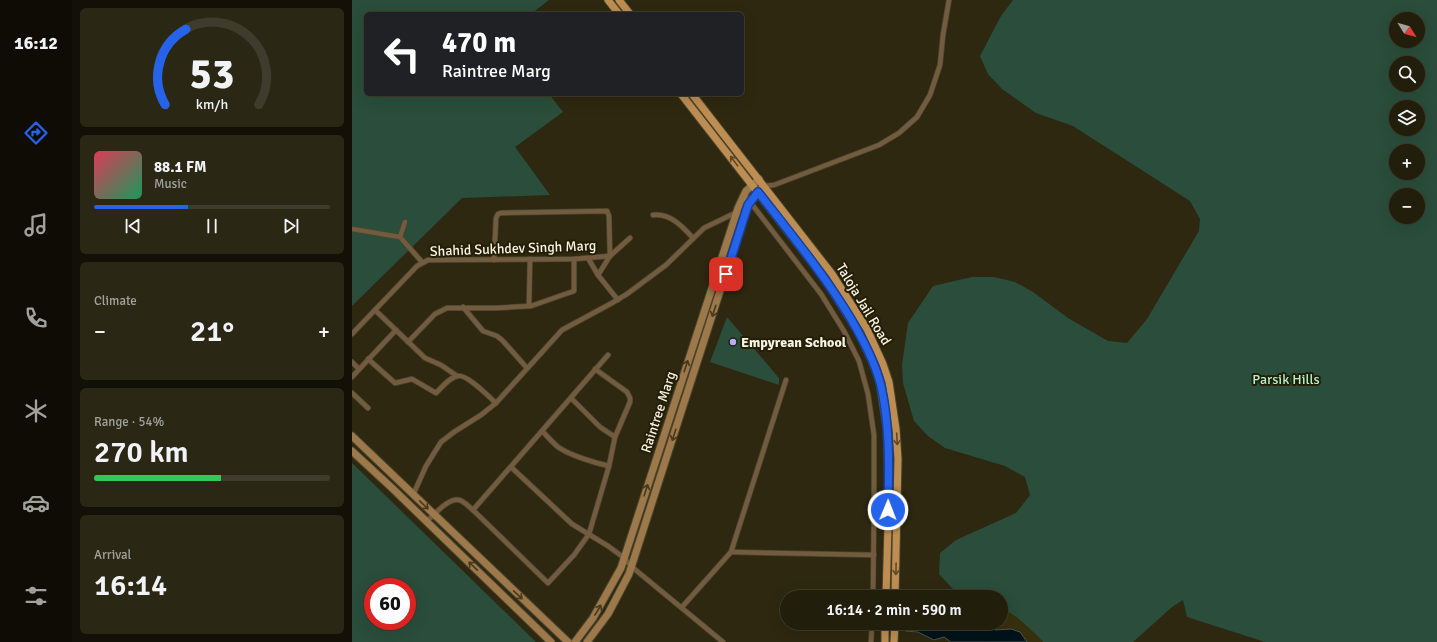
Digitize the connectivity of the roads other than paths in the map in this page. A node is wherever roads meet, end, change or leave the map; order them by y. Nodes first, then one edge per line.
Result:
1 (608, 0) edge
2 (619, 0) edge
3 (949, 0) edge
4 (617, 12) edge
5 (628, 12) edge
6 (683, 96) edge
7 (694, 96) edge
8 (759, 179) junction
9 (752, 185) junction
10 (764, 186) junction
11 (758, 192) junction
12 (744, 194) junction
13 (750, 202) junction
14 (736, 213) junction
15 (653, 215) dead end
16 (745, 216) junction
17 (405, 222) dead end
18 (352, 229) edge
19 (400, 237) junction
20 (630, 238) dead end
21 (692, 238) junction
22 (610, 256) junction
23 (588, 258) junction
24 (530, 259) junction
25 (574, 259) junction
26 (494, 260) junction
27 (422, 262) junction
28 (598, 275) junction
29 (618, 300) junction
30 (529, 306) junction
31 (464, 307) junction
32 (375, 310) junction
33 (396, 330) junction
34 (352, 334) edge
35 (408, 342) junction
36 (608, 354) dead end
37 (368, 359) junction
38 (352, 362) edge
39 (526, 368) junction
40 (359, 369) junction
41 (595, 369) junction
42 (352, 376) edge
43 (457, 376) junction
44 (786, 380) dead end
45 (352, 393) edge
46 (571, 398) junction
47 (496, 403) junction
48 (368, 408) dead end
49 (542, 431) junction
50 (352, 436) edge
51 (615, 437) junction
52 (352, 451) edge
53 (609, 466) junction
54 (511, 467) junction
55 (413, 495) junction
56 (473, 510) junction
57 (434, 515) junction
58 (427, 521) junction
59 (589, 534) junction
60 (732, 552) junction
61 (874, 556) junction
62 (623, 557) junction
63 (632, 567) junction
64 (873, 590) edge
65 (886, 590) edge
66 (895, 590) edge
67 (682, 607) junction
68 (872, 630) edge
69 (886, 630) edge
70 (894, 630) edge
71 (551, 642) edge
72 (568, 642) edge
73 (576, 642) edge
74 (587, 642) edge
75 (723, 642) edge
76 (871, 642) edge
77 (885, 642) edge
78 (894, 642) edge

1 - 4 main road
2 - 5 main road
3 - 10 street
9 -> 6 main road
7 - 8 main road
8 - 9 main road, Raintree Marg
8 - 10 main road
9 - 11 main road
9 - 12 main road, Raintree Marg
10 - 11 main road, Raintree Marg
10 -> 66 main road, Taloja Jail Road
11 - 13 main road, Raintree Marg
11 - 65 main road, Taloja Jail Road
12 - 13 street
12 - 14 main road, Raintree Marg
13 - 16 main road, Raintree Marg
13 - 61 street
14 - 16 street
14 - 21 street
62 -> 14 main road, Raintree Marg
15 - 21 street
16 -> 63 main road, Raintree Marg
17 - 19 street
18 - 19 street
19 - 27 street
20 - 22 street
21 - 29 street
22 - 23 street, Shahid Sukhdev Singh Marg
22 - 26 street
22 - 28 street
23 - 25 street, Shahid Sukhdev Singh Marg
23 - 28 street
24 - 25 street, Shahid Sukhdev Singh Marg
24 - 26 street, Shahid Sukhdev Singh Marg
24 - 30 street
25 - 30 street
26 - 27 street, Shahid Sukhdev Singh Marg
27 - 32 street, Shahid Sukhdev Singh Marg
28 - 29 street
29 - 39 street
30 - 31 street
31 - 35 street
31 - 39 street
32 - 33 street
32 - 34 street, Shahid Sukhdev Singh Marg
33 - 35 street
33 - 37 street
35 - 43 street
36 - 41 street
37 - 40 street
37 - 43 street
38 - 40 street
39 - 47 street
40 - 42 street
41 - 46 street
41 - 51 street
43 - 47 street
44 - 60 street
45 - 48 street
46 - 49 street
46 - 51 street
47 - 55 street
49 - 53 street
49 - 54 street
50 - 55 main road
51 - 53 street
52 - 58 main road
53 - 59 street
54 - 56 street
54 - 59 street
55 -> 57 main road
56 - 57 street
56 - 59 street
57 - 58 street
57 -> 72 main road
71 -> 58 main road
59 - 62 street
60 - 61 street
60 - 67 street
61 - 64 street
62 - 63 street
73 -> 62 main road, Raintree Marg
63 - 67 street
63 - 74 main road, Raintree Marg
67 - 75 street
68 - 76 street
69 - 77 main road
70 - 78 main road

